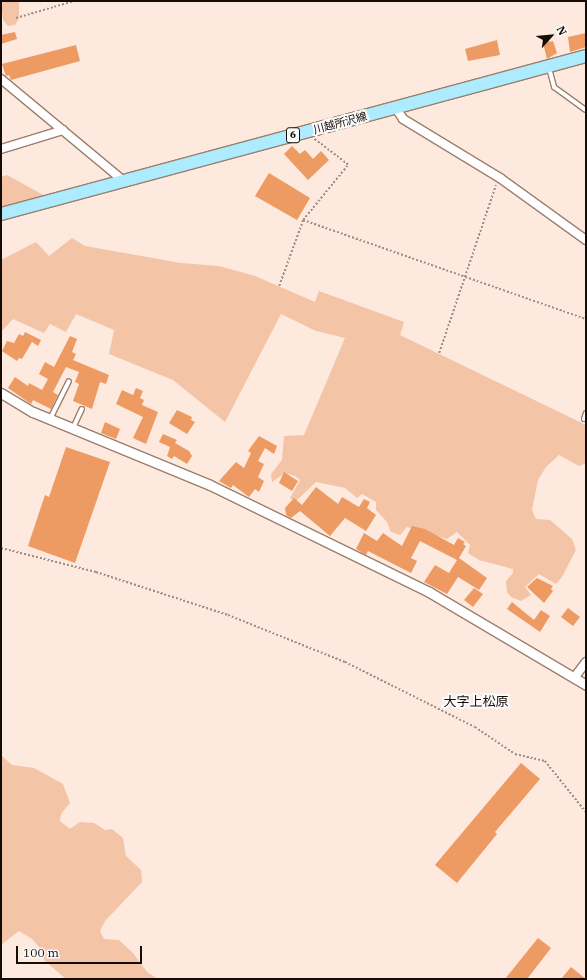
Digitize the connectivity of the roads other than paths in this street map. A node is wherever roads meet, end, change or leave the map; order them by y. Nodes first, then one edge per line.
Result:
1 (586, 56) edge
2 (549, 66) junction
3 (1, 79) edge
4 (395, 108) junction
5 (586, 110) edge
6 (63, 130) junction
7 (1, 149) edge
8 (124, 180) junction
9 (1, 214) edge
10 (586, 240) edge
11 (69, 381) dead end
12 (1, 393) edge
13 (82, 408) dead end
14 (586, 413) edge
15 (584, 419) dead end
16 (50, 420) junction
17 (73, 429) junction
18 (586, 662) edge
19 (574, 678) junction
20 (586, 685) edge

1 - 2 main road, 川越所沢線 / 6
2 - 4 main road, 川越所沢線 / 6
2 - 5 lane
3 - 6 street
4 - 8 main road, 川越所沢線 / 6
4 - 10 street
6 - 7 street
6 - 8 street
8 - 9 main road, 川越所沢線 / 6
11 - 16 lane
12 - 16 street
13 - 17 lane
14 - 15 lane
16 - 17 street
17 - 19 street
18 - 19 street
19 - 20 street

